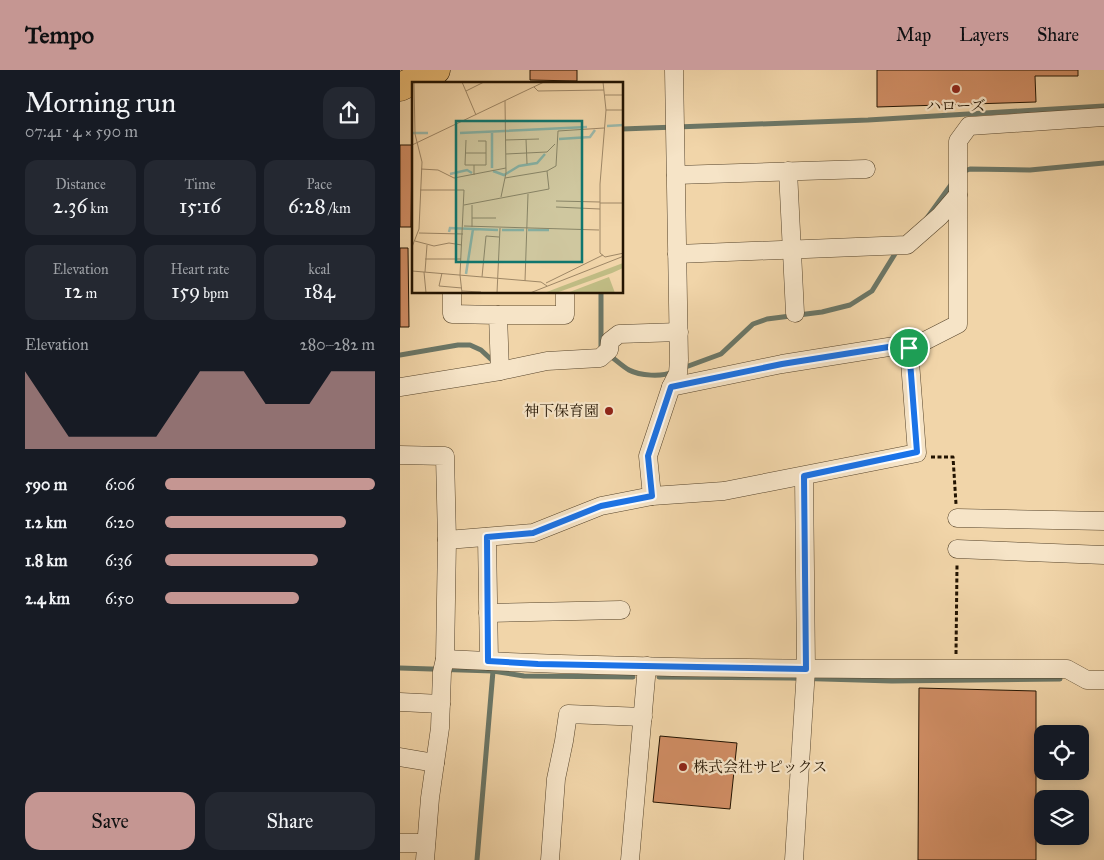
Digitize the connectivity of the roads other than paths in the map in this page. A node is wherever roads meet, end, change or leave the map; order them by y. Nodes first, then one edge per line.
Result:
1 (436, 70) edge
2 (674, 70) edge
3 (400, 87) edge
4 (1104, 117) edge
5 (866, 169) dead end
6 (788, 171) junction
7 (676, 175) junction
8 (958, 183) junction
9 (792, 249) junction
10 (678, 254) junction
11 (452, 294) edge
12 (565, 294) edge
13 (795, 313) dead end
14 (498, 315) junction
15 (679, 332) junction
16 (909, 348) junction
17 (500, 371) junction
18 (676, 375) junction
19 (400, 387) edge
20 (400, 455) edge
21 (804, 476) junction
22 (652, 496) junction
23 (957, 518) dead end
24 (1104, 521) edge
25 (487, 537) junction
26 (447, 540) junction
27 (957, 550) dead end
28 (1104, 555) edge
29 (621, 610) dead end
30 (488, 613) junction
31 (488, 661) junction
32 (444, 665) junction
33 (647, 666) junction
34 (806, 675) junction
35 (1104, 680) edge
36 (400, 702) edge
37 (441, 704) junction
38 (643, 717) junction
39 (400, 757) edge
40 (435, 764) junction
41 (400, 842) edge
42 (426, 851) edge
43 (550, 860) edge
44 (630, 860) edge
45 (794, 860) edge

1 - 3 highway
2 - 7 street
4 - 8 street
5 - 6 street
6 - 7 street
6 - 9 street
7 - 10 street
8 - 9 street
8 - 16 street
9 - 10 street
9 - 13 street
10 - 15 street
11 - 14 street
12 - 14 street
14 - 17 street
15 - 17 street
15 - 18 street
16 - 18 street
16 - 21 street
17 - 19 street
18 - 22 street
20 - 26 street
21 - 22 street
21 - 34 street
22 - 25 street
23 - 24 street
25 - 26 street
25 - 30 street
26 - 32 street
27 - 28 street
29 - 30 street
30 - 31 street
31 - 32 street
31 - 33 street
32 - 37 street
33 - 34 street
33 - 38 street
34 - 35 street
34 - 45 street
36 - 37 street
37 - 40 street
38 - 43 street
38 - 44 street
39 - 40 street
40 - 42 street
41 - 42 street

